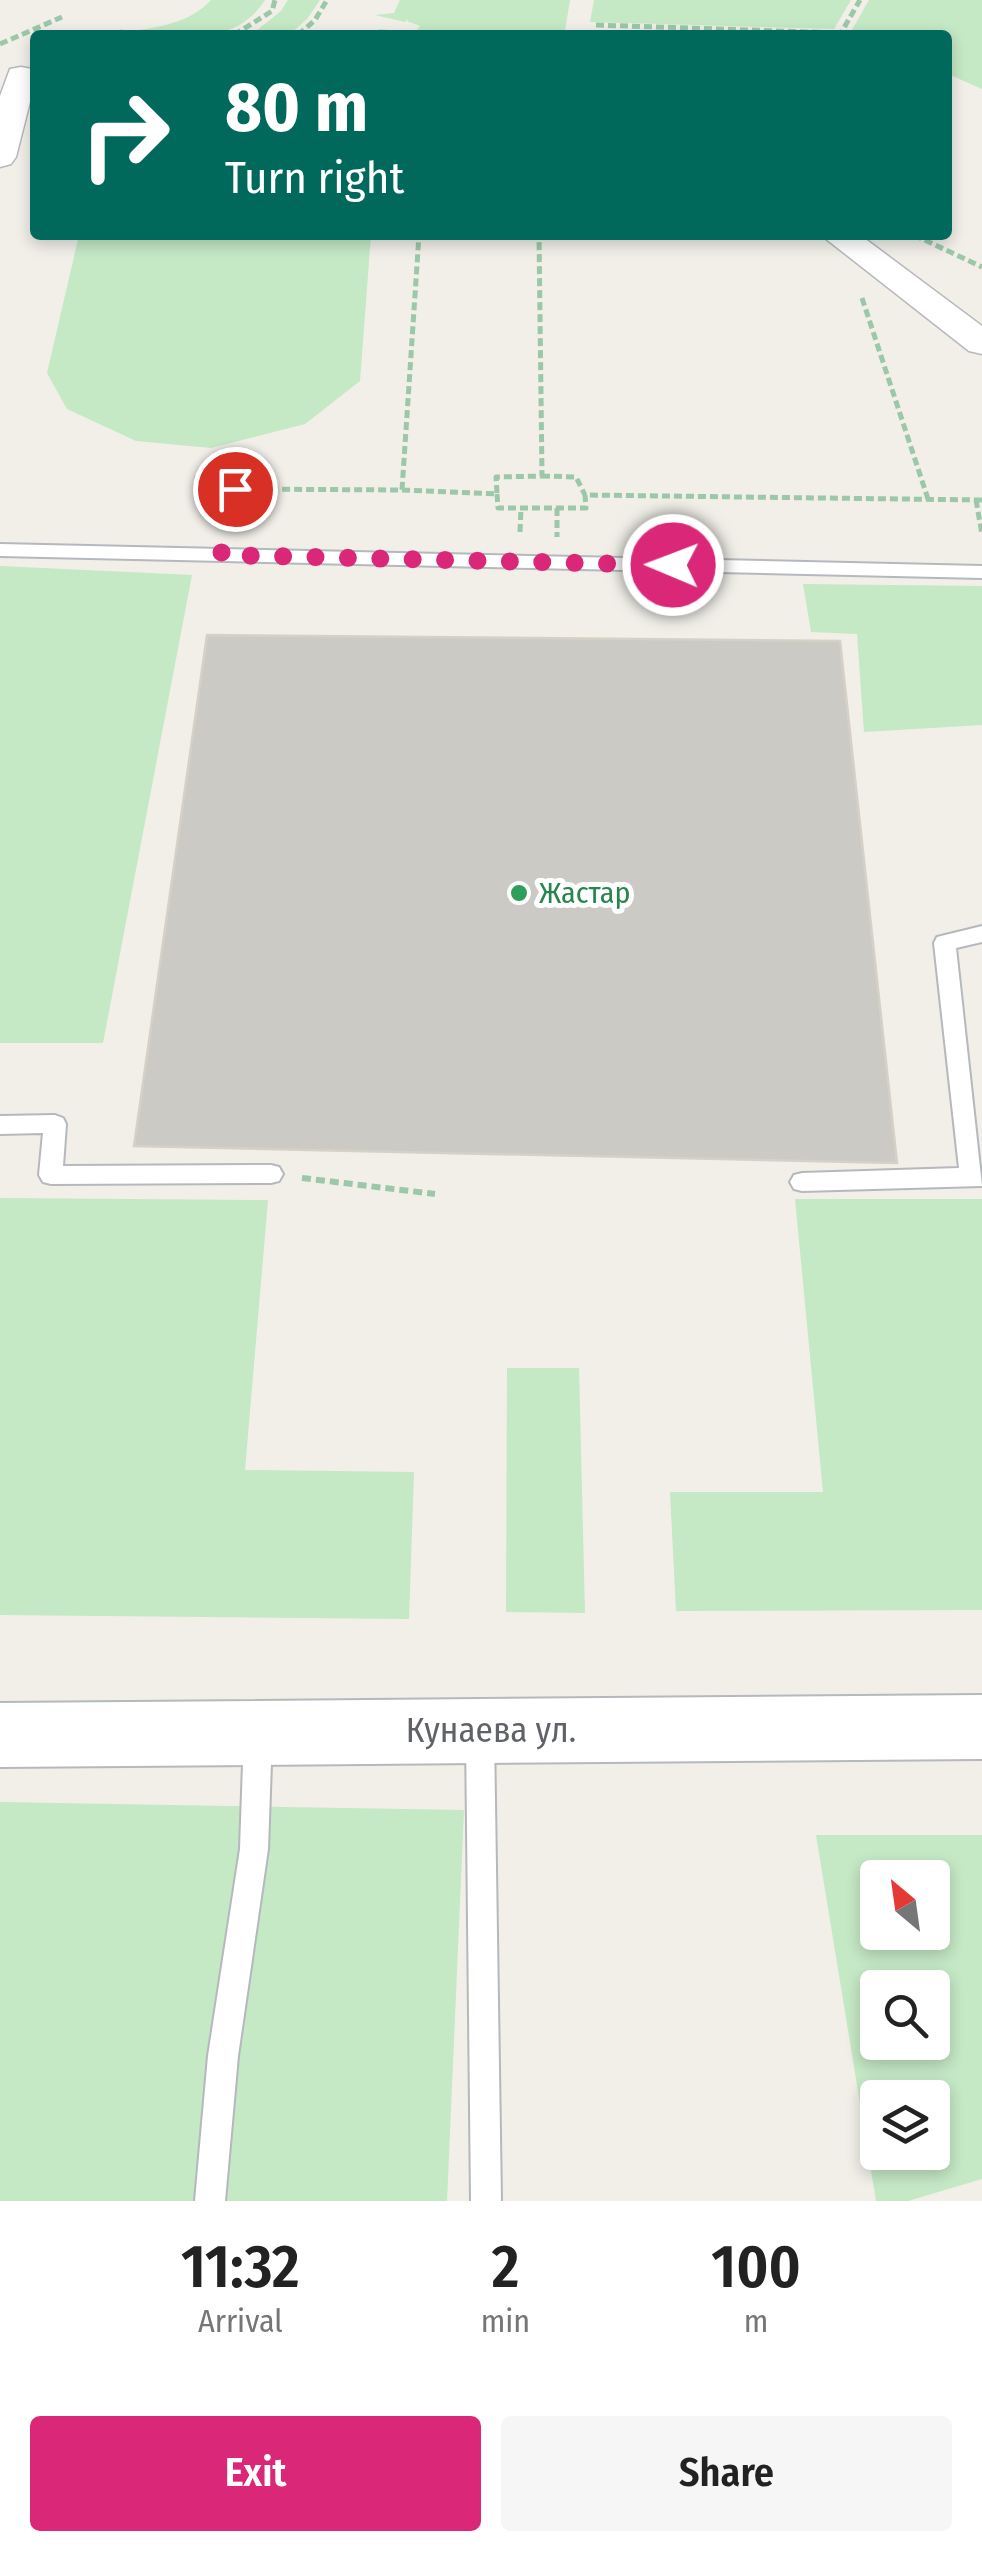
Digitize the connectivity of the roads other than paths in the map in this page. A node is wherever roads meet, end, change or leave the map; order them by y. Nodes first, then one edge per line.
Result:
1 (18, 76) edge
2 (0, 157) edge
3 (845, 240) edge
4 (982, 344) edge
5 (0, 550) edge
6 (982, 572) edge
7 (982, 934) edge
8 (0, 1125) edge
9 (270, 1174) road end
10 (977, 1178) edge
11 (802, 1182) dead end
12 (982, 1726) edge
13 (480, 1730) junction
14 (258, 1732) junction
15 (0, 1735) edge
16 (210, 2201) edge
17 (486, 2201) edge

1 - 2 street
3 - 4 street
5 - 6 lane
7 - 10 lane
8 - 9 lane
10 - 11 lane
12 - 13 street, Кунаева ул.
13 - 14 street, Кунаева ул.
13 - 17 lane
14 - 15 street, Кунаева ул.
14 - 16 lane

